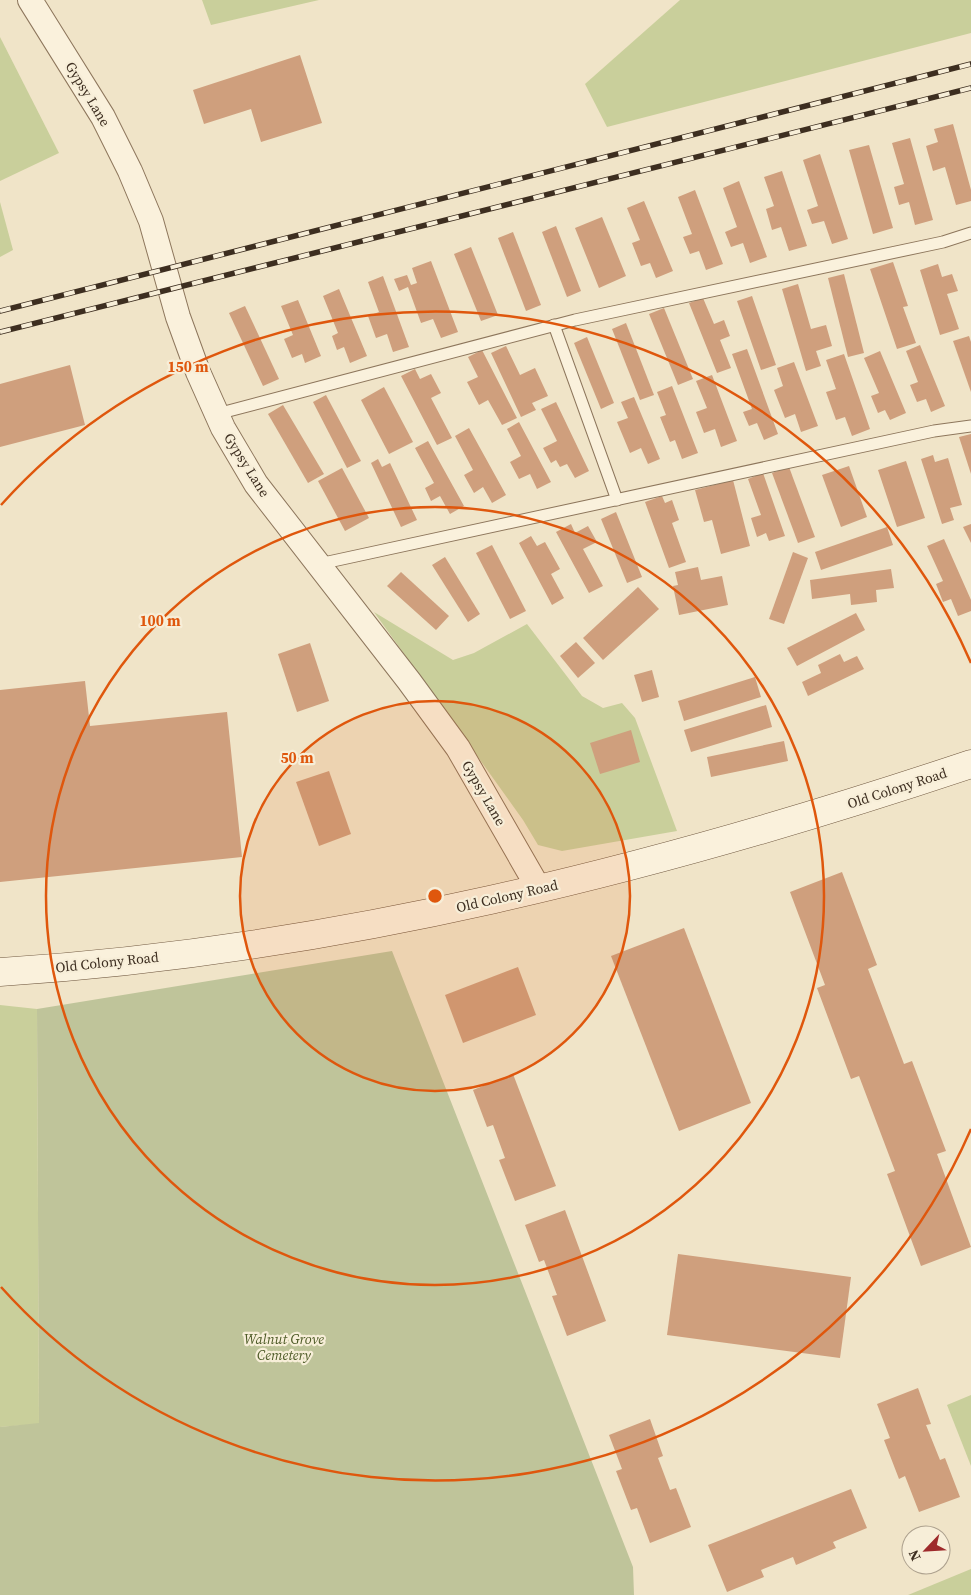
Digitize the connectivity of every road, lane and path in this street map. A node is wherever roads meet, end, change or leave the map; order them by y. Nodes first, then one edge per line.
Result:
1 (30, 0) edge
2 (970, 238) edge
3 (554, 326) junction
4 (217, 414) junction
5 (971, 426) edge
6 (617, 500) junction
7 (319, 564) junction
8 (971, 764) edge
9 (538, 889) junction
10 (0, 972) edge

1 - 4 street, Gypsy Lane
2 - 3 lane
3 - 4 lane
3 - 6 lane
4 - 7 street, Gypsy Lane
5 - 6 lane
6 - 7 lane
7 - 9 street, Gypsy Lane
8 - 9 main road, Old Colony Road
9 - 10 main road, Old Colony Road

